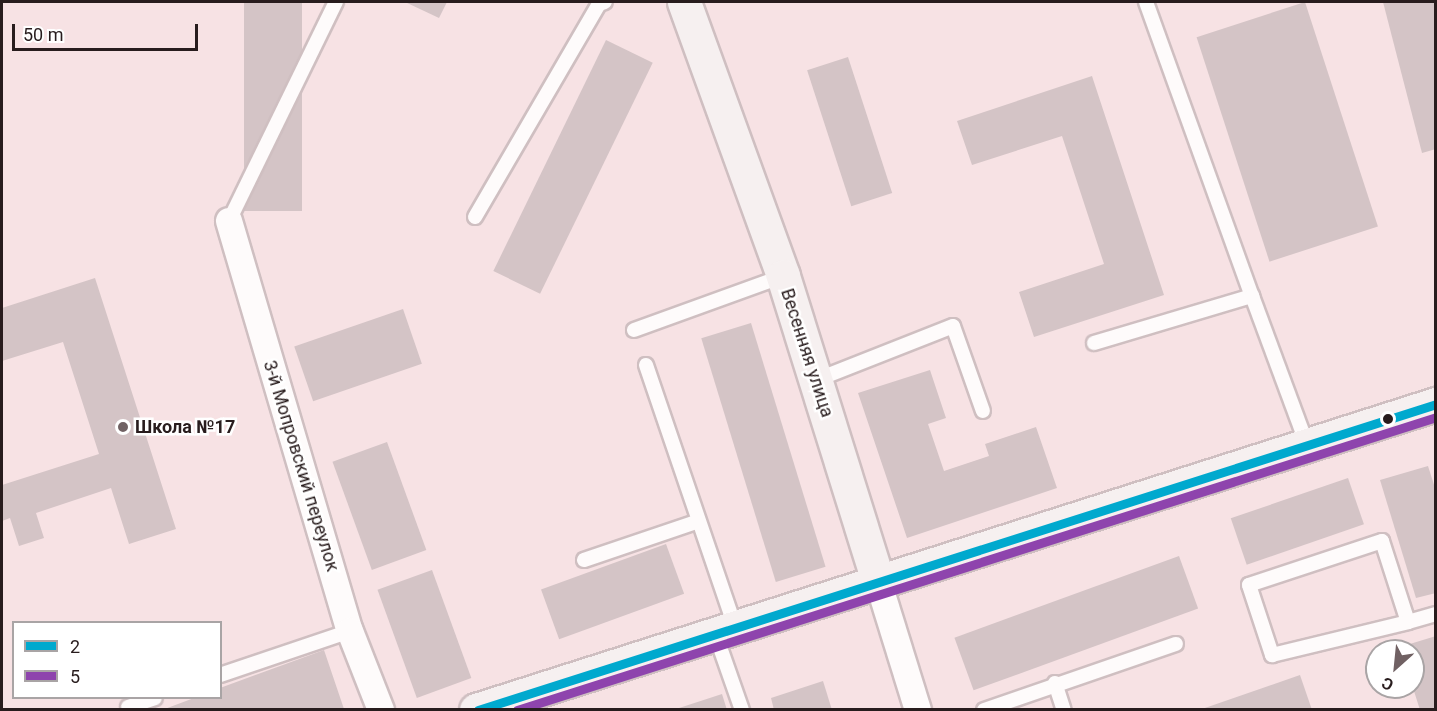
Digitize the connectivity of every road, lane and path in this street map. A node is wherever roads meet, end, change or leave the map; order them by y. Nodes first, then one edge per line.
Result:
1 (336, 2) edge
2 (605, 2) edge
3 (684, 2) edge
4 (1146, 2) edge
5 (475, 216) dead end
6 (229, 221) joint
7 (783, 276) junction
8 (1252, 296) junction
9 (634, 330) dead end
10 (1094, 343) dead end
11 (646, 365) dead end
12 (816, 380) junction
13 (1436, 404) edge
14 (983, 411) dead end
15 (1307, 445) junction
16 (699, 522) junction
17 (584, 560) dead end
18 (879, 581) junction
19 (1436, 614) edge
20 (1408, 622) junction
21 (725, 630) junction
22 (350, 631) junction
23 (1176, 644) dead end
24 (222, 674) edge
25 (1055, 683) junction
26 (152, 699) edge
27 (128, 706) dead end
28 (381, 710) edge
29 (476, 710) edge
30 (742, 710) edge
31 (918, 710) edge
32 (984, 710) edge
33 (1064, 710) edge

1 - 6 lane
2 - 5 lane
3 - 7 street, Весенняя улица
4 - 8 lane
6 - 22 street, 3-й Мопровский переулок
7 - 9 lane
7 - 12 street, Весенняя улица
8 - 10 lane
8 - 15 lane
11 - 16 lane
12 - 14 lane
12 - 18 street, Весенняя улица
13 - 15 street
15 - 18 street
16 - 17 lane
16 - 21 lane
18 - 21 street
18 - 31 street, Весенняя улица
19 - 20 lane
20 - 20 lane
21 - 29 street
21 - 30 lane
22 - 24 lane
22 - 28 street, 3-й Мопровский переулок
23 - 25 lane
25 - 32 lane
25 - 33 lane
26 - 27 lane

